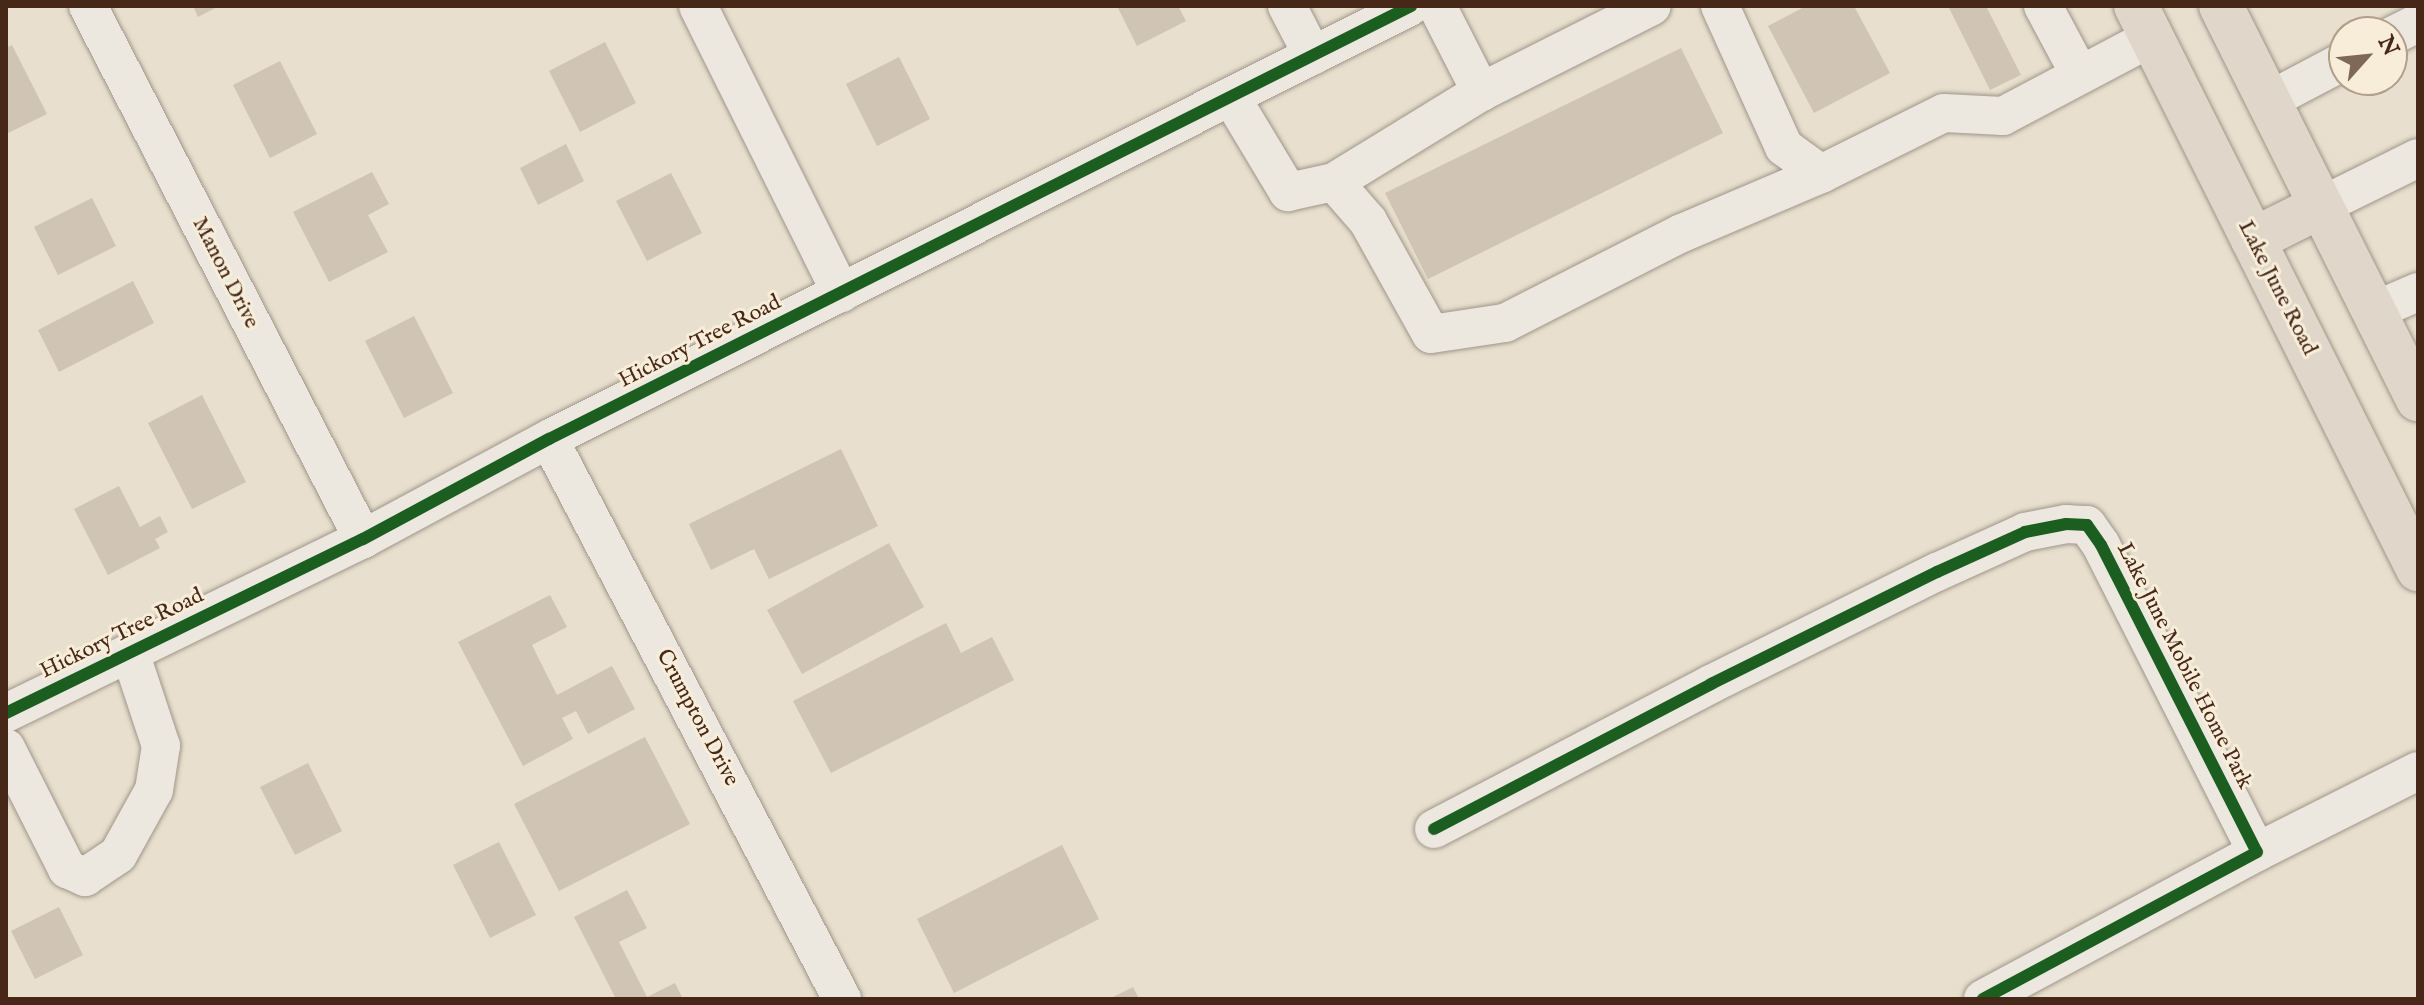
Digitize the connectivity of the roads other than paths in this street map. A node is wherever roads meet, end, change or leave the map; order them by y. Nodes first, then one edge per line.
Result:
1 (88, 6) edge
2 (698, 6) edge
3 (1287, 6) edge
4 (1411, 6) edge
5 (1437, 6) edge
6 (1652, 6) edge
7 (1720, 6) edge
8 (2043, 6) edge
9 (2221, 6) edge
10 (2144, 21) edge
11 (1313, 56) junction
12 (2328, 69) edge
13 (2080, 75) junction
14 (1481, 92) junction
15 (1231, 97) junction
16 (2268, 101) junction
17 (2418, 158) edge
18 (1821, 174) junction
19 (1334, 182) junction
20 (2321, 206) junction
21 (2253, 240) junction
22 (2418, 292) edge
23 (841, 293) junction
24 (2374, 311) junction
25 (2418, 399) edge
26 (549, 439) junction
27 (363, 539) junction
28 (2418, 569) edge
29 (130, 652) junction
30 (6, 713) edge
31 (6, 748) edge
32 (2418, 771) edge
33 (1434, 829) dead end
34 (2257, 852) junction
35 (842, 999) edge
36 (1983, 999) edge

1 - 27 street, Manon Drive
2 - 23 street
3 - 11 street
4 - 11 street, Hickory Tree Road
5 - 14 street
6 - 14 street
7 - 18 street
8 - 13 street
9 - 16 main road
10 - 13 street
10 - 21 main road, Lake June Road
11 - 15 street, Hickory Tree Road
12 - 16 street
13 - 18 street
14 - 19 street
15 - 19 street
15 - 23 street, Hickory Tree Road
16 - 20 main road
17 - 20 street
18 - 19 street
20 - 21 main road
20 - 24 main road
21 - 28 main road, Lake June Road
22 - 24 street
23 - 26 street, Hickory Tree Road
24 - 25 main road
26 - 27 street, Hickory Tree Road
26 - 35 street, Crumpton Drive
27 - 29 street, Hickory Tree Road
29 - 30 street, Hickory Tree Road
29 - 31 street
32 - 34 street
33 - 34 street, Lake June Mobile Home Park
34 - 36 street

